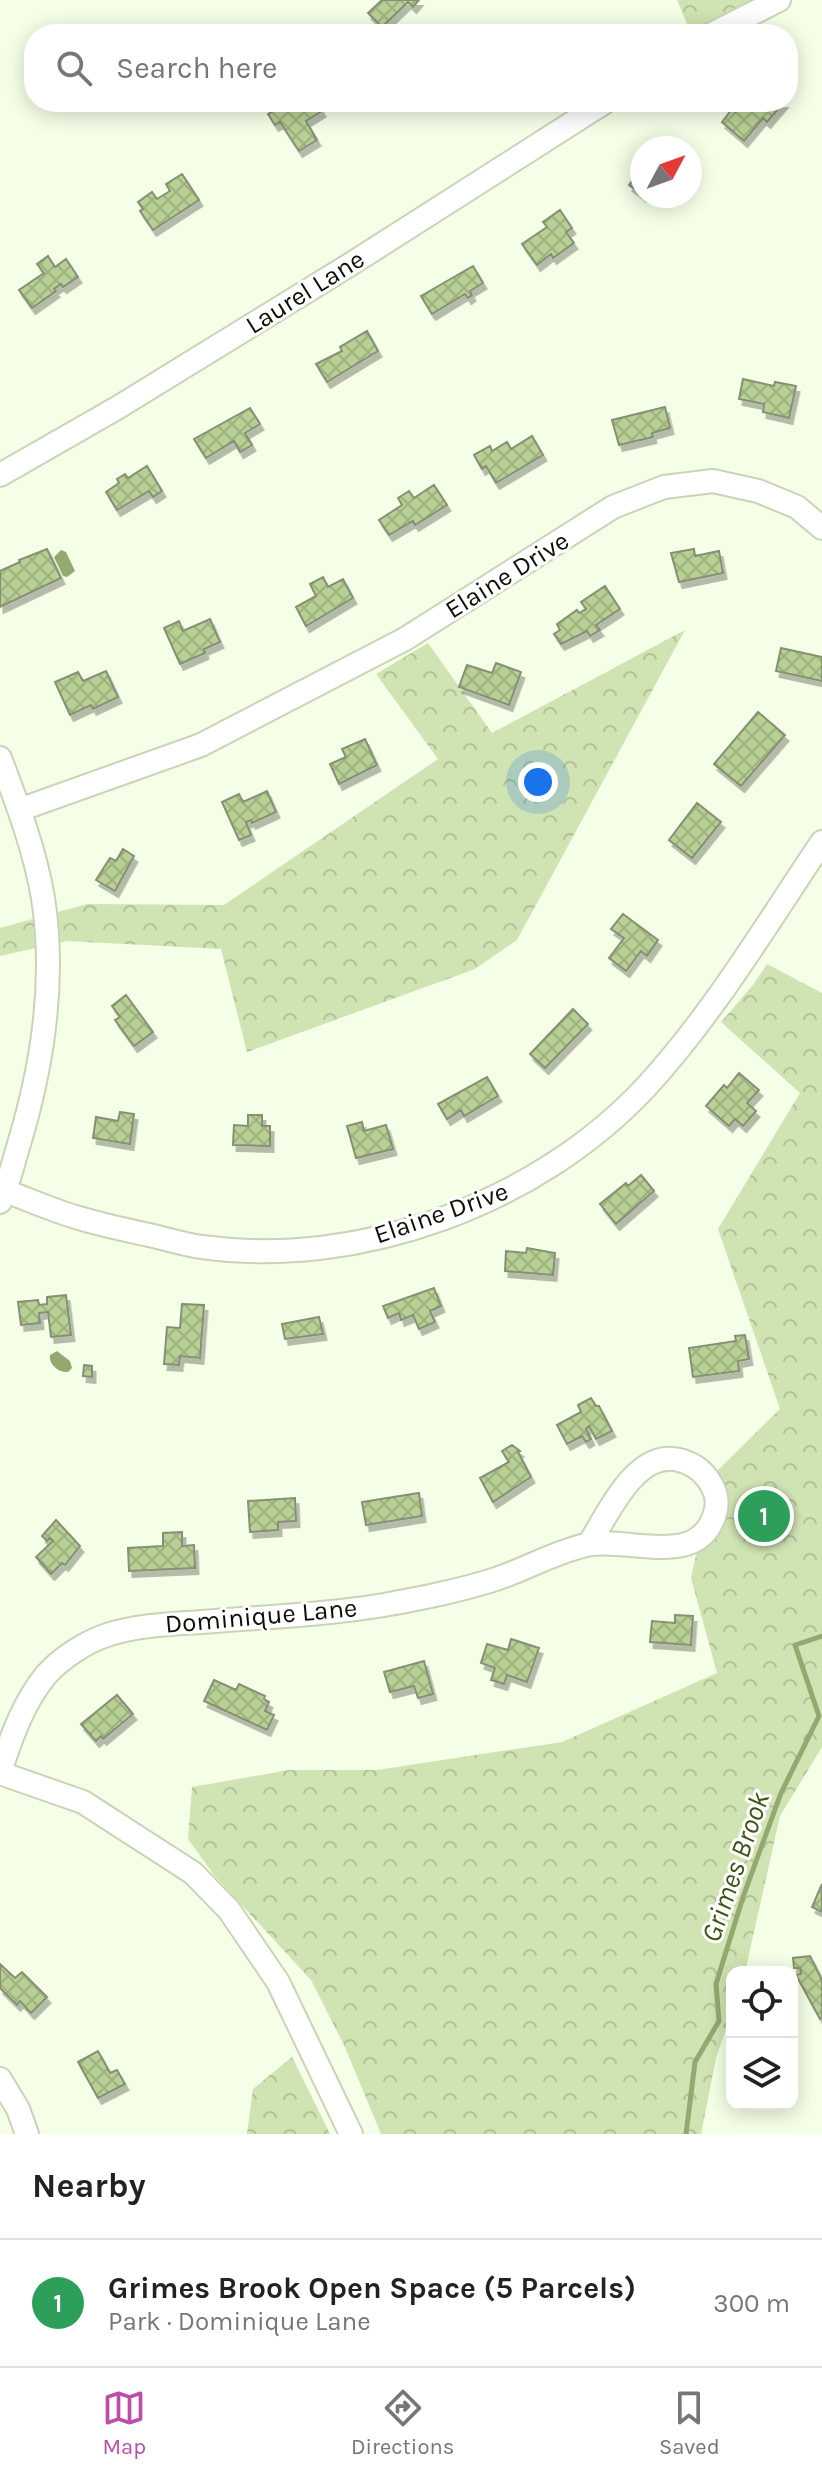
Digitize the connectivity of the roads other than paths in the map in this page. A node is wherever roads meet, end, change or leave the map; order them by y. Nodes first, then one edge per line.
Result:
1 (779, 0) edge
2 (732, 24) edge
3 (589, 112) edge
4 (0, 475) edge
5 (822, 528) edge
6 (0, 758) edge
7 (19, 810) junction
8 (822, 842) edge
9 (3, 1197) edge
10 (589, 1544) junction
11 (0, 1773) edge
12 (0, 2079) edge
13 (27, 2134) edge
14 (351, 2134) edge

1 - 2 street
3 - 4 street, Laurel Lane
5 - 7 street, Elaine Drive
6 - 7 street
7 - 9 street
8 - 9 street, Elaine Drive
10 - 10 street, Dominique Lane
10 - 11 street, Dominique Lane
11 - 14 street
12 - 13 street

